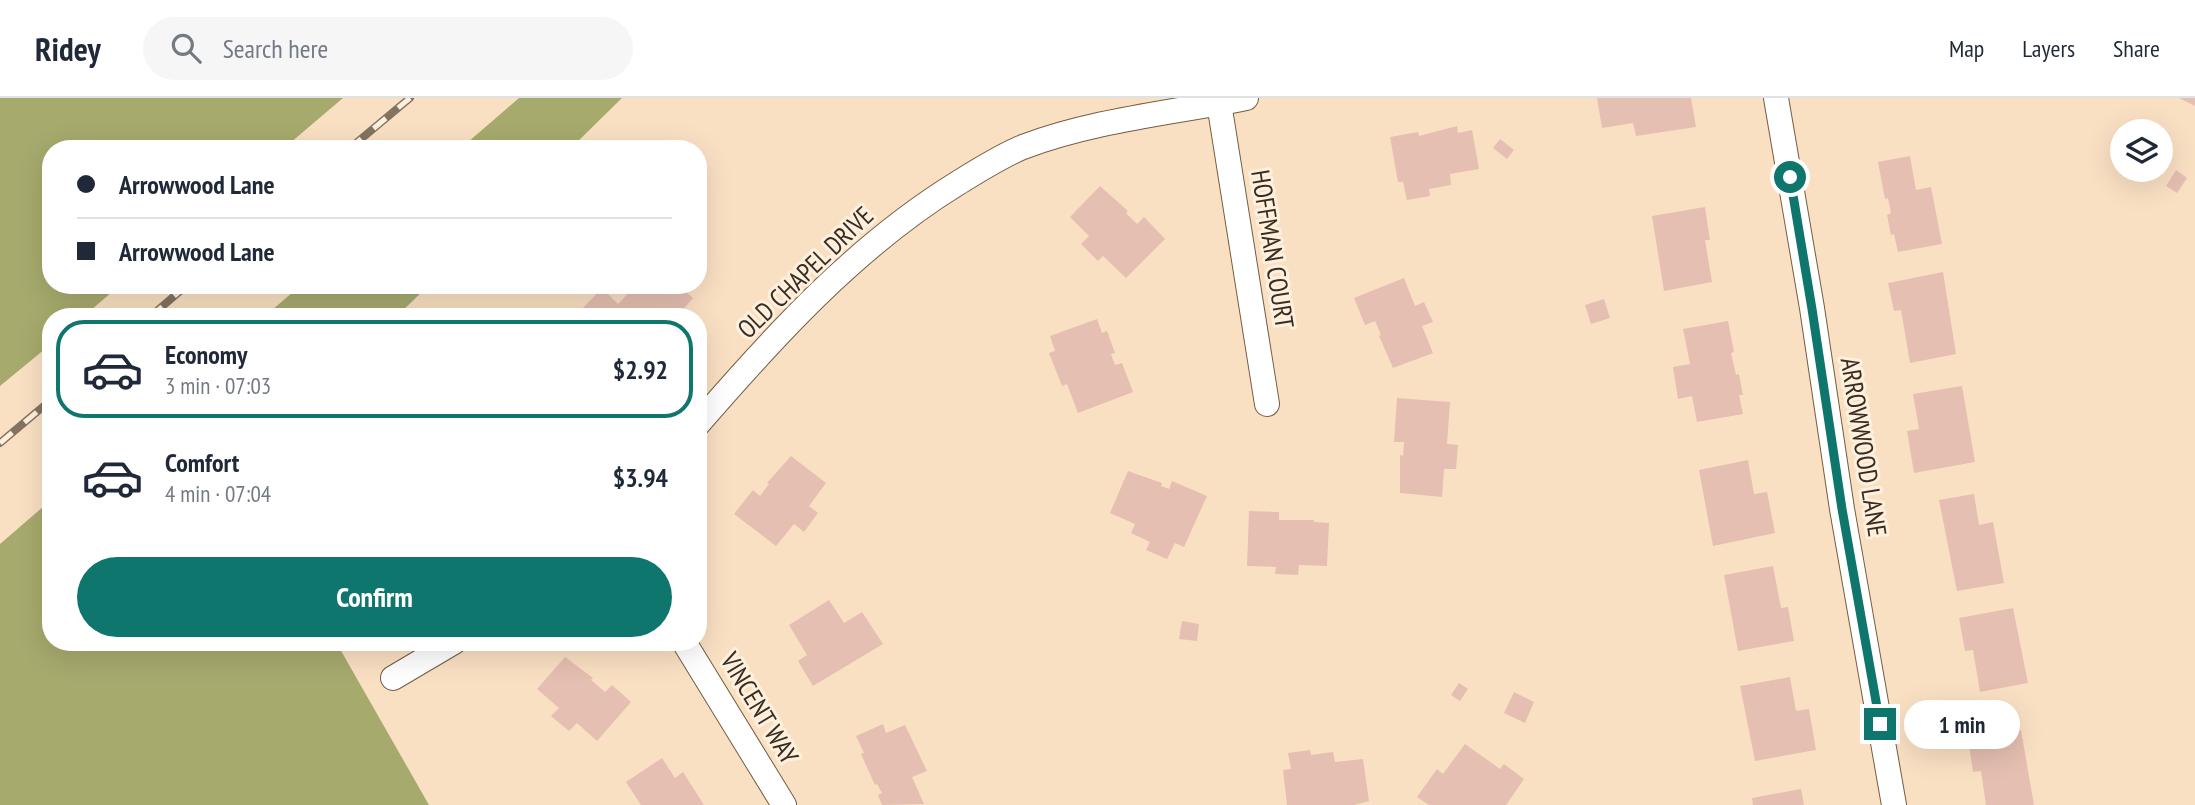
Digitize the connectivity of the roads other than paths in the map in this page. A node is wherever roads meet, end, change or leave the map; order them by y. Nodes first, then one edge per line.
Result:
1 (1246, 98) edge
2 (1776, 98) edge
3 (1219, 103) junction
4 (1267, 404) dead end
5 (707, 414) edge
6 (439, 651) edge
7 (689, 651) edge
8 (393, 678) dead end
9 (783, 805) edge
10 (1894, 805) edge

1 - 3 street, OLD CHAPEL DRIVE
2 - 10 street, ARROWWOOD LANE
3 - 4 street, HOFFMAN COURT
3 - 5 street, OLD CHAPEL DRIVE
6 - 8 street
7 - 9 street, VINCENT WAY

